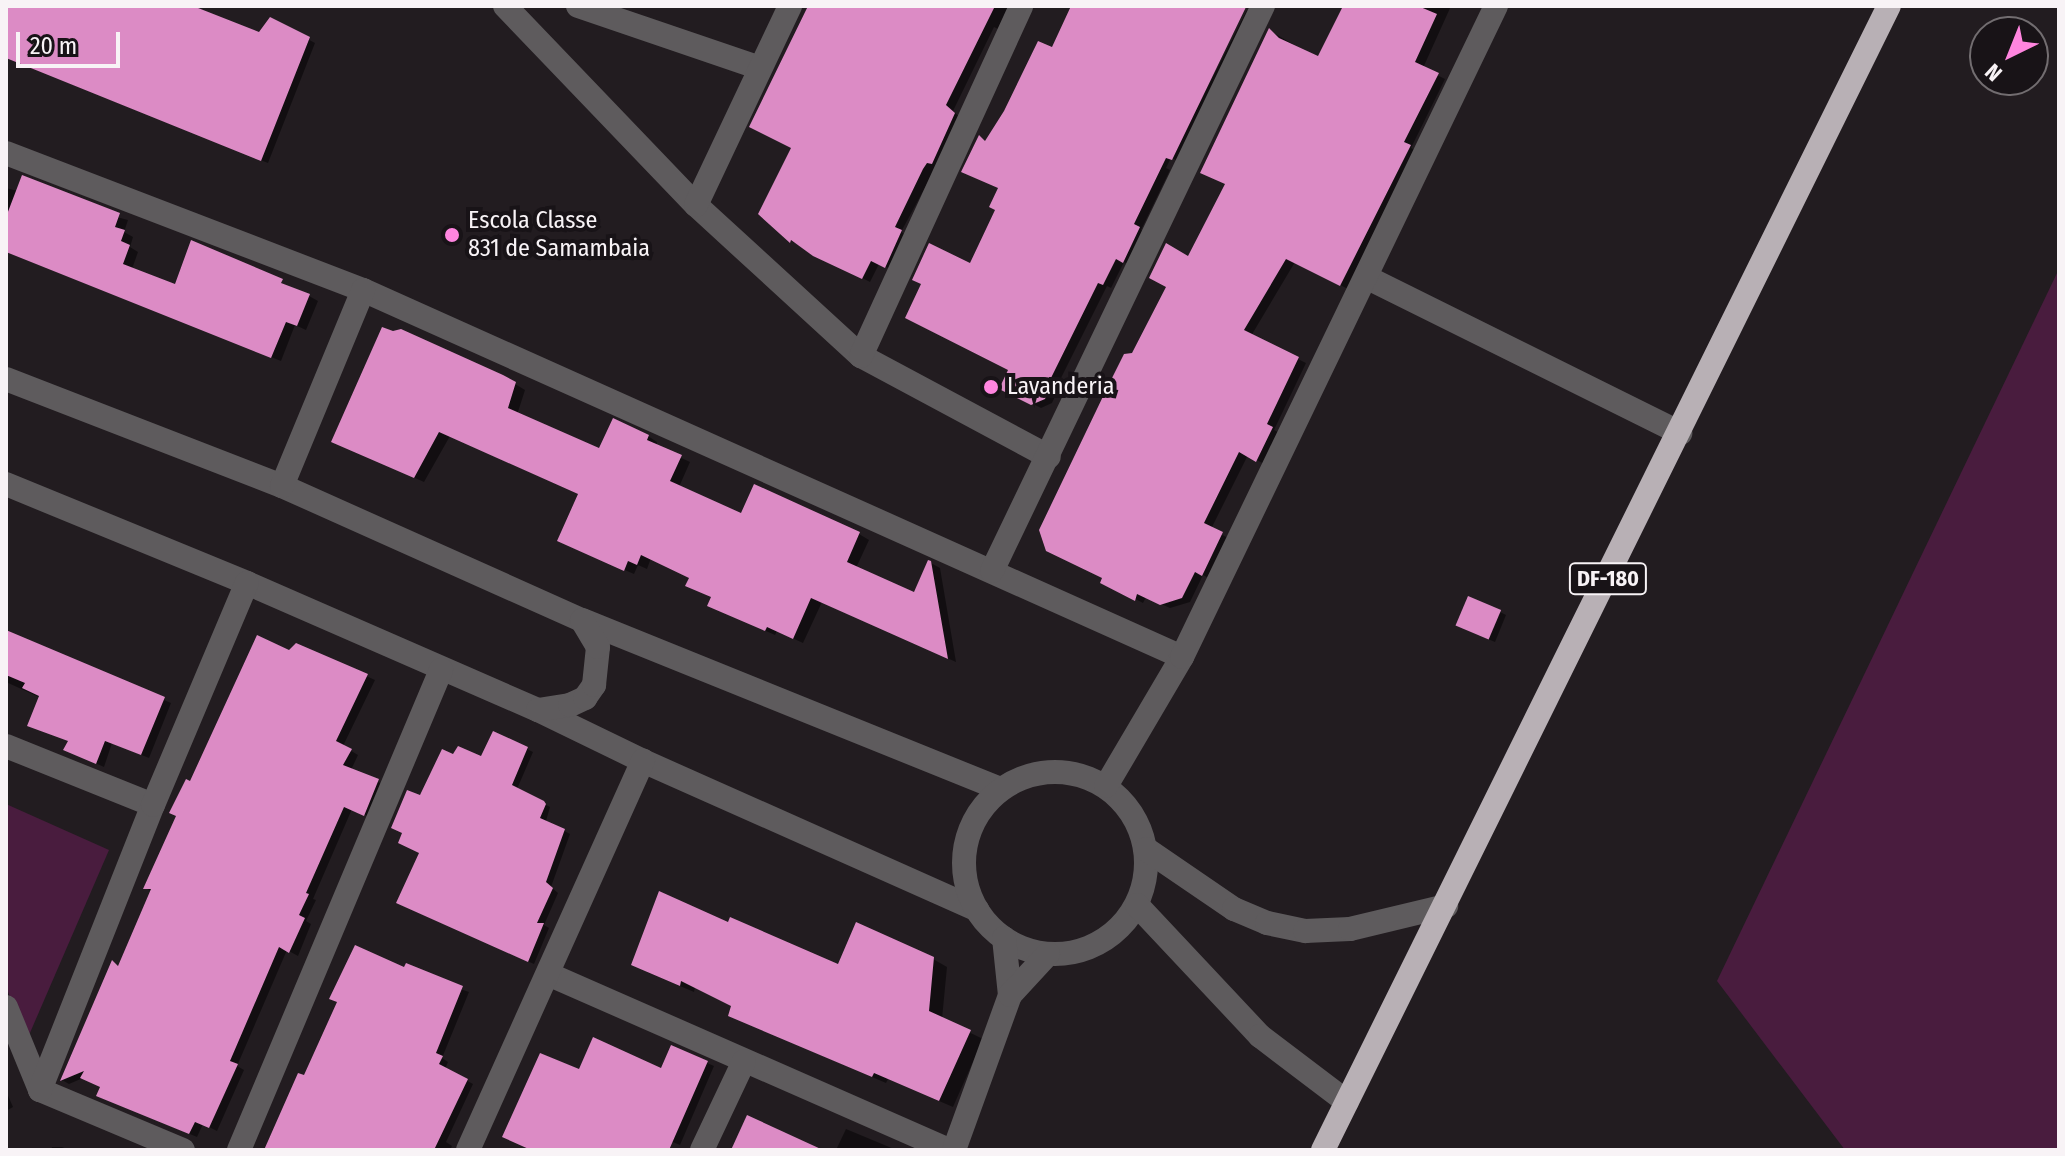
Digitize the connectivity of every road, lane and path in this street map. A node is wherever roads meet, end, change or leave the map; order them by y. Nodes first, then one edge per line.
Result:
1 (505, 6) edge
2 (578, 6) edge
3 (790, 6) edge
4 (1021, 6) edge
5 (1263, 6) edge
6 (1496, 6) edge
7 (1889, 6) edge
8 (760, 68) junction
9 (6, 153) edge
10 (696, 205) junction
11 (1366, 277) junction
12 (363, 290) junction
13 (861, 356) junction
14 (6, 379) edge
15 (1680, 433) junction
16 (1049, 457) junction
17 (6, 484) edge
18 (282, 486) junction
19 (992, 571) junction
20 (247, 583) junction
21 (582, 620) junction
22 (1182, 657) junction
23 (441, 670) junction
24 (538, 710) junction
25 (6, 746) edge
26 (643, 761) junction
27 (1106, 786) junction
28 (1000, 789) junction
29 (153, 805) junction
30 (1146, 849) junction
31 (1137, 905) junction
32 (1446, 906) junction
33 (977, 910) junction
34 (1004, 938) junction
35 (1048, 954) junction
36 (548, 974) junction
37 (1010, 995) junction
38 (6, 1007) edge
39 (744, 1061) junction
40 (40, 1090) junction
41 (1347, 1102) junction
42 (183, 1150) edge
43 (239, 1150) edge
44 (468, 1150) edge
45 (702, 1150) edge
46 (951, 1150) edge
47 (1323, 1150) edge

1 - 10 street
2 - 8 street
3 - 8 street
4 - 13 street
5 - 16 street
6 - 11 street
7 - 15 highway, DF-180
8 - 10 street
9 - 12 street
10 - 13 street
11 - 15 street
11 - 22 street
12 - 18 street
12 - 19 street
13 - 16 street
14 - 18 street
15 - 32 highway, DF-180
16 - 19 street
17 - 20 street
18 - 21 street
19 - 22 street
20 - 23 street
20 - 29 street
21 - 24 street
21 - 28 street
22 - 27 street
23 - 24 street
23 - 43 street
24 - 26 street
25 - 29 street
26 - 33 street
26 - 36 street
27 - 28 street
27 - 30 street
28 - 33 street
29 - 40 street
30 - 31 street
30 - 32 street
31 - 35 street
31 - 41 street
32 - 41 highway, DF-180
33 - 34 street
34 - 35 street
34 - 37 street
35 - 37 street
36 - 39 street
36 - 44 street
37 - 46 street
38 - 40 street
39 - 45 street
39 - 46 street
40 - 42 street
41 - 47 highway, DF-180

